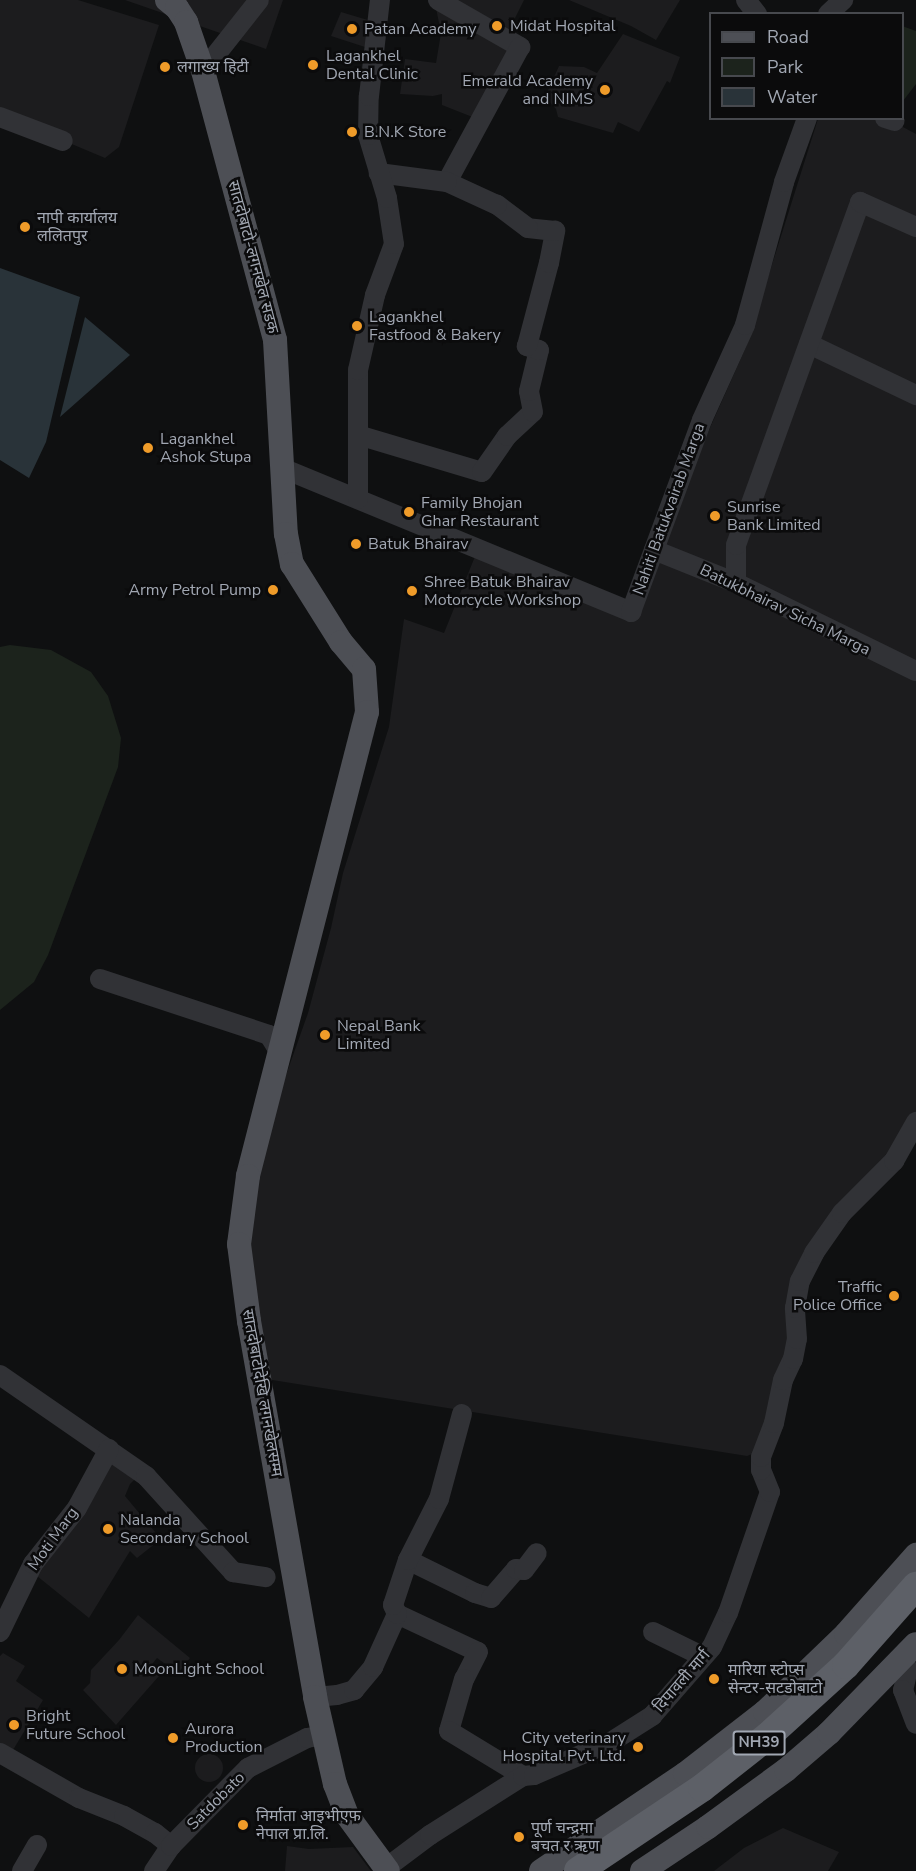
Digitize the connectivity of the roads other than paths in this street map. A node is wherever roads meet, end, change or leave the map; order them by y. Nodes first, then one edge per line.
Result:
1 (166, 0) edge
2 (259, 0) edge
3 (380, 0) edge
4 (438, 0) edge
5 (746, 0) edge
6 (843, 0) edge
7 (755, 12) edge
8 (830, 12) edge
9 (203, 71) junction
10 (0, 117) edge
11 (806, 120) edge
12 (63, 141) dead end
13 (379, 173) junction
14 (447, 182) junction
15 (916, 227) edge
16 (809, 344) junction
17 (916, 395) edge
18 (358, 435) junction
19 (282, 468) junction
20 (358, 499) junction
21 (654, 550) junction
22 (292, 564) joint
23 (736, 583) junction
24 (916, 671) edge
25 (100, 979) dead end
26 (279, 1051) junction
27 (916, 1122) edge
28 (0, 1375) edge
29 (462, 1414) dead end
30 (109, 1449) junction
31 (537, 1553) dead end
32 (916, 1555) edge
33 (408, 1560) junction
34 (266, 1577) dead end
35 (916, 1586) edge
36 (916, 1611) edge
37 (397, 1614) junction
38 (0, 1632) edge
39 (653, 1632) dead end
40 (909, 1653) edge
41 (702, 1656) junction
42 (315, 1696) junction
43 (916, 1724) edge
44 (324, 1735) junction
45 (0, 1753) edge
46 (523, 1776) junction
47 (37, 1845) dead end
48 (171, 1846) junction
49 (387, 1869) edge
50 (22, 1871) edge
51 (154, 1871) edge
52 (541, 1871) edge
53 (578, 1871) edge
54 (609, 1871) edge
55 (642, 1871) edge

1 - 9 main road, सातदोबाटो-लगनखेल सडक
2 - 9 street
3 - 13 street
4 - 14 street
5 - 7 street
6 - 8 street
9 - 19 main road, सातदोबाटो-लगनखेल सडक
10 - 12 street
11 - 21 street, Nahiti Batukvairab Marga
13 - 14 street
13 - 18 street
14 - 18 street
15 - 16 street
16 - 17 street
16 - 23 street
18 - 20 street
19 - 20 street, Nahiti Batukvairab Marga
19 - 22 main road, सातदोबाटो-लगनखेल सडक
20 - 21 street, Nahiti Batukvairab Marga
21 - 23 street, Batukbhairav Sicha Marga
22 - 26 main road, सातदोबाटोदेखि लगनखेलसम्म
23 - 24 street, Batukbhairav Sicha Marga
25 - 26 street
26 - 42 main road, सातदोबाटोदेखि लगनखेलसम्म
27 - 41 street, दिपावली मार्ग
28 - 30 street
29 - 33 street
30 - 34 street
30 - 38 street, Moti Marg
31 - 33 street
32 - 52 main road
33 - 37 street
35 - 53 highway, NH39
36 - 54 highway, NH39
37 - 42 street
37 - 46 street
39 - 41 street
40 - 43 street
40 - 55 main road
41 - 46 street, दिपावली मार्ग
42 - 44 main road, सातदोबाटोदेखि लगनखेलसम्म
44 - 48 street, Satdobato
44 - 49 main road
45 - 48 street
46 - 49 street, दिपावली मार्ग
47 - 50 street
48 - 51 street, Satdobato

